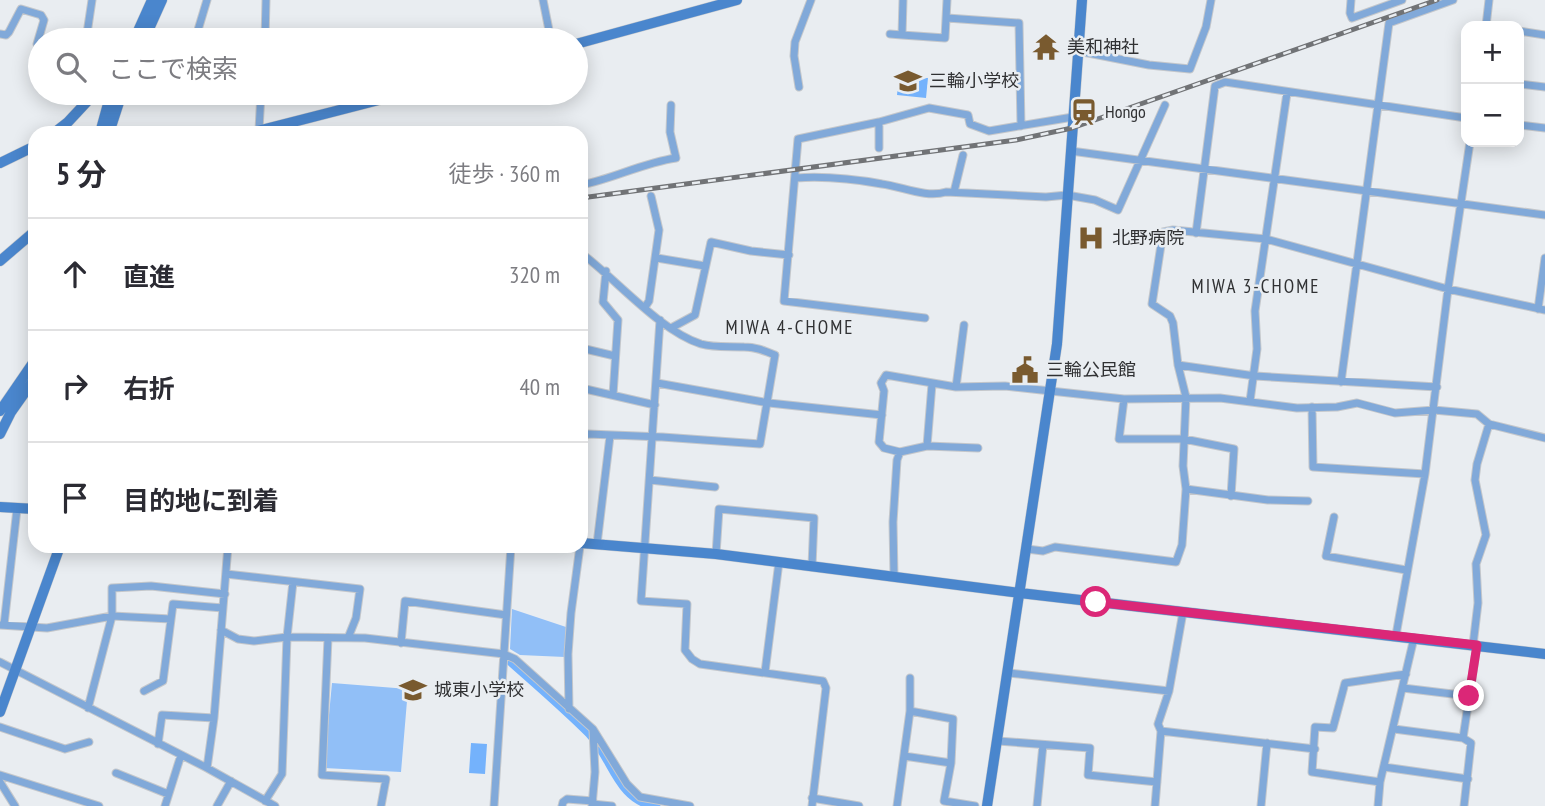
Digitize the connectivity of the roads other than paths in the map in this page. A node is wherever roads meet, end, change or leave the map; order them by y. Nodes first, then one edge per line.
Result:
1 (92, 0) edge
2 (152, 0) edge
3 (162, 0) edge
4 (207, 0) edge
5 (266, 0) edge
6 (543, 0) edge
7 (737, 0) edge
8 (811, 0) edge
9 (903, 0) edge
10 (947, 0) edge
11 (1082, 0) edge
12 (1211, 0) edge
13 (1351, 0) edge
14 (1402, 0) edge
15 (1453, 0) edge
16 (1489, 0) edge
17 (947, 18) junction
18 (1487, 21) edge
19 (41, 28) edge
20 (88, 28) edge
21 (139, 28) edge
22 (150, 28) edge
23 (199, 28) edge
24 (265, 28) edge
25 (549, 28) edge
26 (1524, 32) edge
27 (0, 34) edge
28 (890, 34) dead end
29 (902, 35) junction
30 (1545, 35) edge
31 (588, 41) edge
32 (1078, 51) junction
33 (1524, 85) edge
34 (799, 87) dead end
35 (1545, 87) edge
36 (1287, 93) junction
37 (84, 105) edge
38 (108, 105) edge
39 (117, 105) edge
40 (259, 105) edge
41 (359, 105) edge
42 (671, 105) dead end
43 (1165, 105) dead end
44 (1379, 106) junction
45 (1073, 117) junction
46 (1461, 117) edge
47 (880, 122) junction
48 (63, 126) edge
49 (102, 126) edge
50 (111, 126) edge
51 (254, 126) edge
52 (277, 126) edge
53 (1021, 126) junction
54 (1524, 126) edge
55 (1545, 128) edge
56 (1469, 147) edge
57 (879, 148) dead end
58 (28, 149) edge
59 (1071, 151) junction
60 (963, 155) dead end
61 (1140, 160) junction
62 (0, 163) edge
63 (1206, 170) junction
64 (796, 178) junction
65 (1275, 179) junction
66 (588, 184) edge
67 (1368, 191) junction
68 (954, 192) junction
69 (1067, 195) junction
70 (651, 197) dead end
71 (1461, 204) junction
72 (1545, 215) edge
73 (1196, 233) junction
74 (28, 238) edge
75 (1266, 239) junction
76 (789, 255) junction
77 (588, 258) edge
78 (657, 258) junction
79 (1545, 258) edge
80 (0, 261) edge
81 (1357, 264) junction
82 (705, 266) junction
83 (606, 271) junction
84 (1448, 289) junction
85 (645, 307) junction
86 (1542, 309) edge
87 (925, 318) dead end
88 (660, 320) junction
89 (964, 325) dead end
90 (671, 328) junction
91 (588, 350) edge
92 (615, 356) junction
93 (1178, 365) junction
94 (28, 370) edge
95 (1255, 376) junction
96 (1341, 382) junction
97 (657, 383) junction
98 (932, 384) junction
99 (956, 387) junction
100 (1437, 387) junction
101 (28, 388) edge
102 (588, 390) edge
103 (1051, 391) junction
104 (613, 395) junction
105 (1186, 397) junction
106 (1124, 399) junction
107 (1250, 401) junction
108 (769, 403) junction
109 (655, 405) junction
110 (1312, 407) junction
111 (1434, 410) junction
112 (0, 411) edge
113 (882, 415) junction
114 (1489, 424) junction
115 (0, 434) edge
116 (588, 434) edge
117 (610, 436) junction
118 (653, 438) junction
119 (1545, 438) edge
120 (1184, 439) junction
121 (927, 446) junction
122 (978, 449) dead end
123 (900, 452) junction
124 (1425, 474) junction
125 (650, 481) junction
126 (715, 487) dead end
127 (1186, 489) junction
128 (1231, 496) junction
129 (1308, 501) dead end
130 (0, 507) edge
131 (17, 509) junction
132 (28, 509) edge
133 (1334, 517) dead end
134 (588, 544) edge
135 (597, 544) junction
136 (645, 547) junction
137 (1027, 549) junction
138 (58, 553) edge
139 (228, 553) edge
140 (510, 553) edge
141 (579, 553) edge
142 (716, 554) junction
143 (779, 562) junction
144 (812, 566) junction
145 (1406, 570) junction
146 (226, 575) junction
147 (894, 576) junction
148 (293, 582) junction
149 (1020, 593) junction
150 (225, 594) junction
151 (223, 608) junction
152 (1183, 612) junction
153 (506, 615) junction
154 (112, 616) junction
155 (171, 619) junction
156 (2, 625) edge
157 (31, 628) junction
158 (221, 630) junction
159 (1396, 635) junction
160 (287, 637) junction
161 (328, 638) junction
162 (348, 638) junction
163 (1414, 638) junction
164 (401, 643) junction
165 (1475, 645) junction
166 (504, 654) junction
167 (1545, 654) edge
168 (0, 662) edge
169 (15, 670) junction
170 (765, 672) junction
171 (1009, 673) junction
172 (1406, 674) junction
173 (910, 678) dead end
174 (1403, 688) junction
175 (144, 691) dead end
176 (1169, 691) junction
177 (1469, 696) junction
178 (88, 708) junction
179 (569, 709) junction
180 (911, 711) junction
181 (0, 712) edge
182 (214, 718) junction
183 (0, 727) edge
184 (1394, 729) junction
185 (1161, 732) junction
186 (592, 734) junction
187 (1463, 738) junction
188 (998, 741) junction
189 (89, 742) dead end
190 (1267, 743) junction
191 (158, 744) junction
192 (1043, 745) junction
193 (1315, 749) junction
194 (181, 755) junction
195 (904, 756) junction
196 (951, 763) junction
197 (1384, 766) junction
198 (207, 768) junction
199 (116, 773) dead end
200 (0, 775) edge
201 (1468, 779) junction
202 (231, 781) junction
203 (0, 782) edge
204 (1157, 782) junction
205 (1380, 782) junction
206 (168, 794) junction
207 (265, 801) junction
208 (812, 802) edge
209 (592, 804) edge
210 (15, 806) edge
211 (99, 806) edge
212 (165, 806) edge
213 (217, 806) edge
214 (275, 806) edge
215 (382, 806) edge
216 (494, 806) edge
217 (562, 806) edge
218 (612, 806) edge
219 (690, 806) edge
220 (859, 806) edge
221 (897, 806) edge
222 (975, 806) edge
223 (987, 806) edge
224 (1037, 806) edge
225 (1155, 806) edge
226 (1261, 806) edge
227 (1378, 806) edge
228 (1464, 806) edge

1 - 20 street
2 - 21 street
3 - 22 street
4 - 23 street
5 - 24 street
6 - 25 street
7 - 31 street
8 - 34 street
9 - 29 street
10 - 17 street
11 - 32 street
12 - 32 street
13 - 14 street
15 - 44 street
16 - 18 street
17 - 29 street
17 - 53 street
19 - 27 street
26 - 30 street
28 - 29 street
32 - 45 street
33 - 35 street
36 - 44 street
36 - 63 street
36 - 65 street
37 - 48 street
38 - 49 street
39 - 50 street
40 - 51 street
41 - 52 street
42 - 66 street
43 - 61 street
44 - 46 street
44 - 67 street
45 - 53 street
45 - 59 street
47 - 53 street
47 - 57 street
47 - 64 street
54 - 55 street
56 - 71 street
58 - 62 street
59 - 61 street
59 - 69 street
60 - 68 street
61 - 63 street
61 - 69 street
63 - 65 street
63 - 73 street
64 - 68 street
64 - 76 street
65 - 67 street
65 - 75 street
67 - 71 street
67 - 81 street
68 - 69 street
69 - 103 street
70 - 78 street
71 - 72 street
71 - 84 street
73 - 75 street
73 - 93 street
74 - 80 street
75 - 81 street
75 - 95 street
76 - 82 street
76 - 87 street
77 - 83 street
78 - 82 street
78 - 85 street
79 - 86 street
81 - 84 street
81 - 96 street
82 - 90 street
83 - 85 street
83 - 92 street
84 - 86 street
84 - 100 street
85 - 88 street
88 - 90 street
88 - 97 street
89 - 99 street
90 - 108 street
91 - 92 street
92 - 104 street
93 - 95 street
93 - 105 street
94 - 112 street
95 - 96 street
95 - 107 street
96 - 100 street
97 - 108 street
97 - 109 street
98 - 99 street
98 - 113 street
98 - 121 street
99 - 103 street
100 - 111 street
101 - 115 street
102 - 104 street
103 - 106 street
103 - 137 street
104 - 109 street
105 - 106 street
105 - 107 street
105 - 120 street
106 - 120 street
107 - 110 street
108 - 113 street
108 - 118 street
109 - 118 street
110 - 111 street
110 - 124 street
111 - 114 street
111 - 124 street
113 - 123 street
114 - 119 street
114 - 165 street
116 - 117 street
117 - 118 street
117 - 135 street
118 - 125 street
120 - 127 street
120 - 128 street
121 - 122 street
121 - 123 street
123 - 147 street
124 - 145 street
125 - 126 street
125 - 136 street
127 - 128 street
127 - 137 street
128 - 129 street
130 - 131 street
131 - 132 street
131 - 156 street
133 - 145 street
134 - 135 street
135 - 136 street
136 - 142 street
136 - 170 street
137 - 149 street
138 - 157 street
139 - 146 street
140 - 153 street
141 - 179 street
142 - 143 street
142 - 144 street
143 - 144 street
143 - 170 street
144 - 147 street
145 - 159 street
146 - 148 street
146 - 150 street
147 - 149 street
148 - 160 street
148 - 162 street
149 - 152 street
149 - 171 street
150 - 151 street
150 - 154 street
151 - 155 street
151 - 158 street
152 - 159 street
152 - 176 street
153 - 164 street
153 - 166 street
154 - 155 street
154 - 157 street
154 - 178 street
155 - 175 street
156 - 157 street
157 - 169 street
158 - 160 street
158 - 182 street
159 - 163 street
160 - 161 street
160 - 207 street
161 - 162 street
161 - 215 street
162 - 164 street
163 - 165 street
163 - 172 street
164 - 166 street
165 - 167 street
165 - 177 street
166 - 179 street
166 - 216 street
168 - 169 street
169 - 178 street
169 - 181 street
170 - 208 street
171 - 176 street
171 - 188 street
172 - 174 street
172 - 193 street
173 - 180 street
174 - 177 street
174 - 184 street
176 - 185 street
177 - 187 street
178 - 191 street
179 - 186 street
180 - 195 street
180 - 196 street
182 - 191 street
182 - 198 street
183 - 189 street
184 - 187 street
184 - 197 street
185 - 190 street
185 - 204 street
186 - 209 street
186 - 219 street
187 - 201 street
188 - 192 street
188 - 223 street
190 - 193 street
190 - 226 street
191 - 194 street
192 - 204 street
192 - 224 street
193 - 205 street
194 - 198 street
194 - 206 street
195 - 196 street
195 - 221 street
196 - 222 street
197 - 201 street
197 - 205 street
198 - 202 street
199 - 206 street
200 - 211 street
201 - 228 street
202 - 207 street
202 - 213 street
203 - 210 street
204 - 225 street
205 - 227 street
206 - 212 street
207 - 214 street
208 - 220 street
209 - 217 street
209 - 218 street

